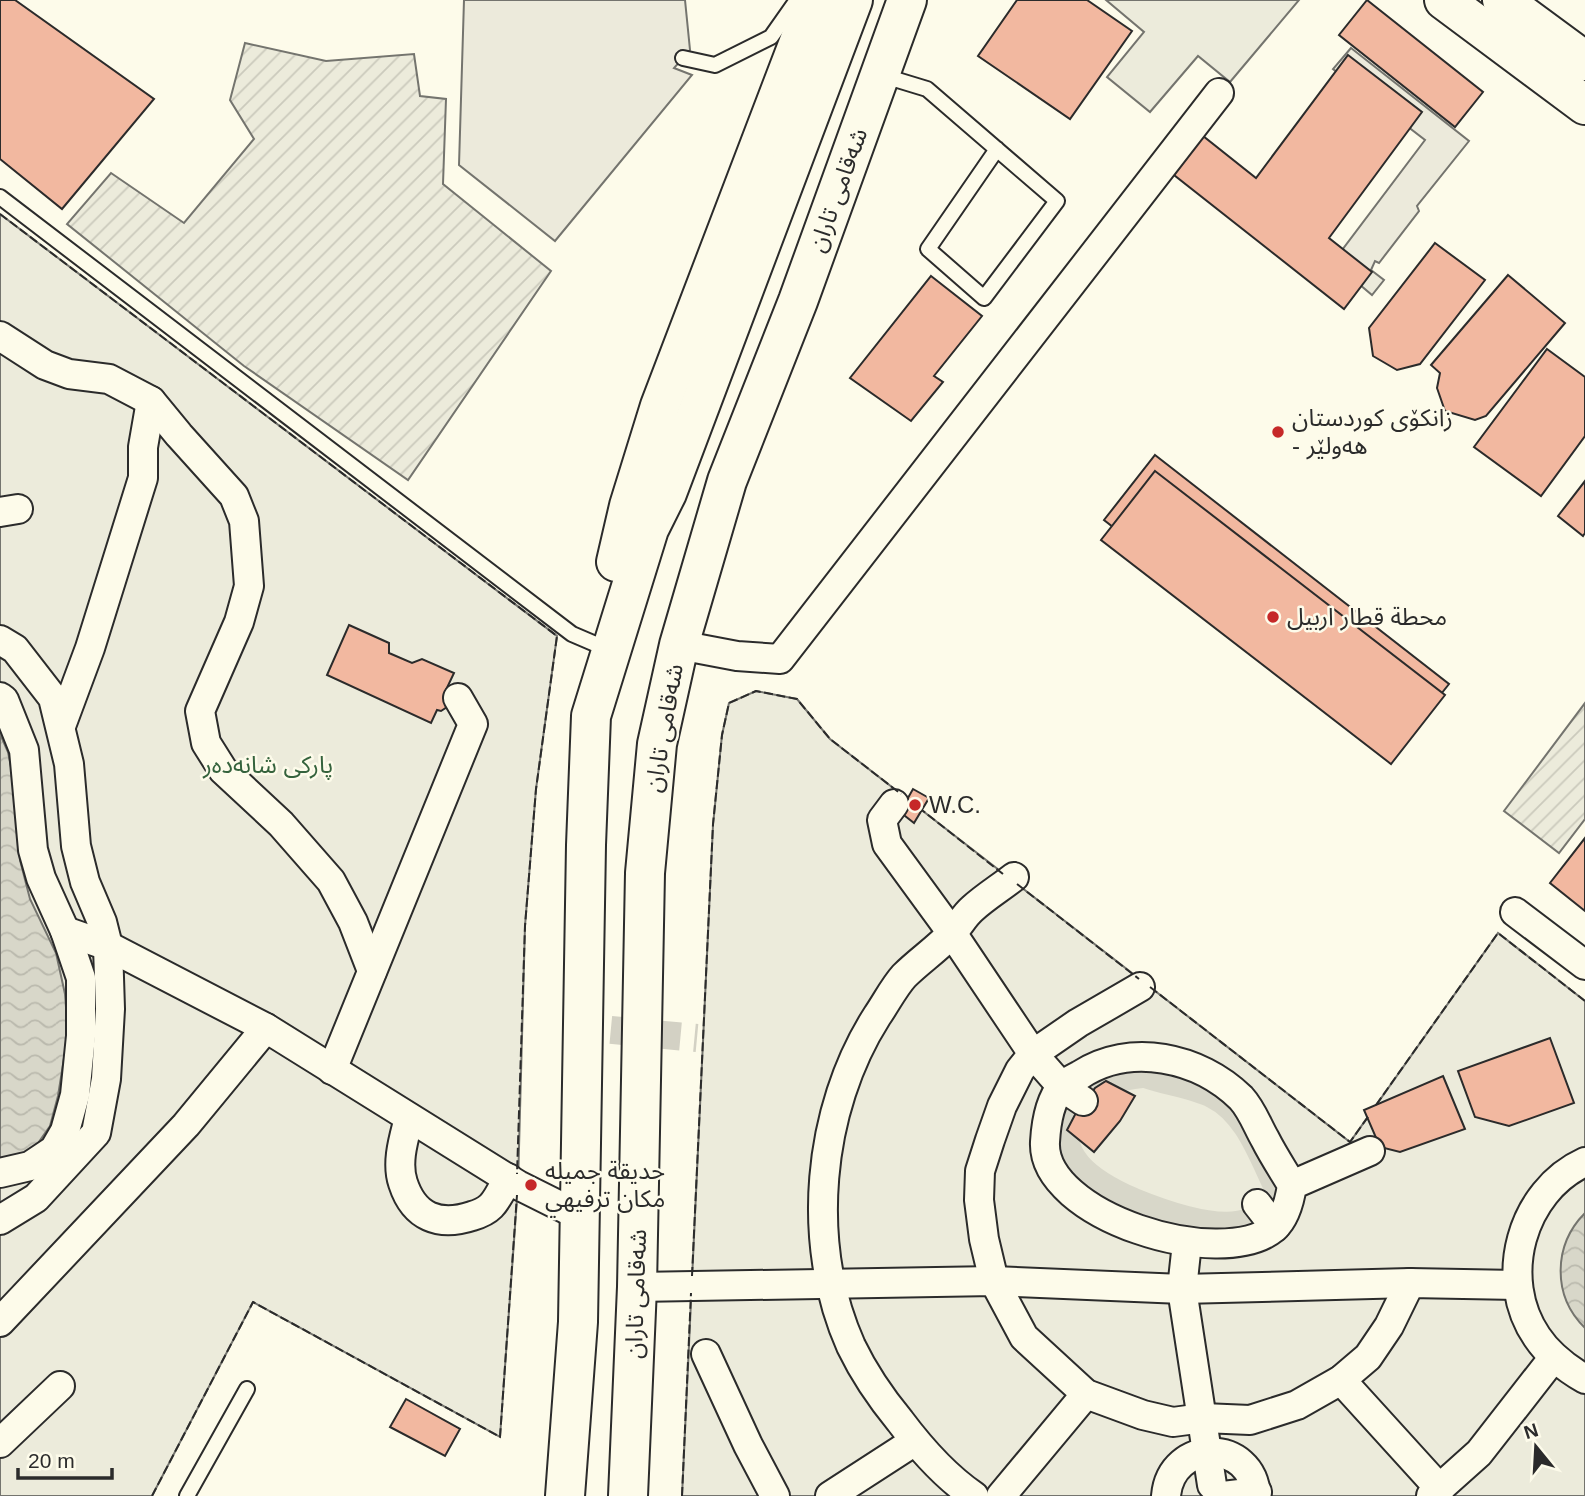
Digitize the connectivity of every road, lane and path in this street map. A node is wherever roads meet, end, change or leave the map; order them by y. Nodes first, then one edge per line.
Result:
1 (797, 0) edge
2 (815, 0) edge
3 (853, 0) edge
4 (906, 0) edge
5 (1444, 0) edge
6 (1503, 0) edge
7 (683, 58) dead end
8 (1585, 61) edge
9 (880, 75) junction
10 (1219, 93) dead end
11 (1585, 105) edge
12 (997, 149) junction
13 (0, 197) edge
14 (0, 336) edge
15 (151, 401) junction
16 (0, 640) edge
17 (679, 645) junction
18 (600, 646) junction
19 (0, 697) edge
20 (458, 698) dead end
21 (591, 716) junction
22 (61, 726) junction
23 (72, 795) junction
24 (894, 804) dead end
25 (30, 816) junction
26 (1014, 877) dead end
27 (1515, 912) dead end
28 (65, 931) junction
29 (952, 933) junction
30 (108, 946) junction
31 (1585, 965) edge
32 (372, 971) junction
33 (1140, 987) dead end
34 (266, 1028) junction
35 (1033, 1054) junction
36 (332, 1070) junction
37 (1073, 1094) junction
38 (410, 1118) junction
39 (1370, 1151) dead end
40 (1585, 1162) edge
41 (2, 1173) edge
42 (508, 1178) junction
43 (1292, 1185) junction
44 (579, 1215) junction
45 (0, 1220) edge
46 (1187, 1243) junction
47 (994, 1281) junction
48 (1410, 1283) junction
49 (831, 1284) junction
50 (1517, 1285) junction
51 (637, 1287) junction
52 (1182, 1289) junction
53 (0, 1322) edge
54 (706, 1354) dead end
55 (1553, 1357) junction
56 (1585, 1379) edge
57 (1341, 1380) junction
58 (60, 1386) dead end
59 (247, 1389) dead end
60 (1086, 1394) junction
61 (1203, 1418) junction
62 (915, 1441) junction
63 (0, 1443) edge
64 (1208, 1452) junction
65 (1435, 1492) edge
66 (1215, 1493) edge
67 (1256, 1494) edge
68 (187, 1496) edge
69 (565, 1496) edge
70 (628, 1496) edge
71 (775, 1496) edge
72 (830, 1496) edge
73 (974, 1496) edge
74 (1000, 1496) edge
75 (1166, 1496) edge

1 - 7 lane
2 - 18 main road
3 - 21 main road
4 - 9 main road, شەقامی تاران
5 - 11 main road
6 - 8 main road
9 - 12 lane
9 - 17 main road, شەقامی تاران
10 - 17 street
12 - 12 lane
13 - 18 lane
14 - 15 street
15 - 22 street
15 - 32 street
16 - 22 street
17 - 51 main road, شەقامی تاران
18 - 21 main road
19 - 25 street
20 - 32 street
21 - 44 main road
22 - 23 street
23 - 25 street
23 - 30 street
24 - 29 street
25 - 28 street
26 - 29 street
27 - 31 street
28 - 30 street
28 - 41 street
29 - 35 street
29 - 49 street
30 - 34 street
30 - 45 street
32 - 36 street
33 - 35 street
34 - 36 street
34 - 53 street
35 - 37 street
35 - 47 street
36 - 38 street
37 - 43 street
37 - 46 street
38 - 42 street
38 - 42 street
39 - 43 street
40 - 50 street
42 - 44 street
43 - 46 street
44 - 69 main road
46 - 52 street
47 - 49 street
47 - 52 street
47 - 60 street
48 - 50 street
48 - 52 street
48 - 57 street
49 - 51 street
49 - 62 street
50 - 55 street
51 - 70 main road, شەقامی تاران
52 - 61 street
54 - 71 street
55 - 56 street
55 - 65 street
57 - 61 street
57 - 65 street
58 - 63 street
59 - 68 lane
60 - 61 street
60 - 74 street
61 - 64 street
62 - 72 street
62 - 73 street
64 - 66 street
64 - 67 street
64 - 75 street
66 - 67 street

